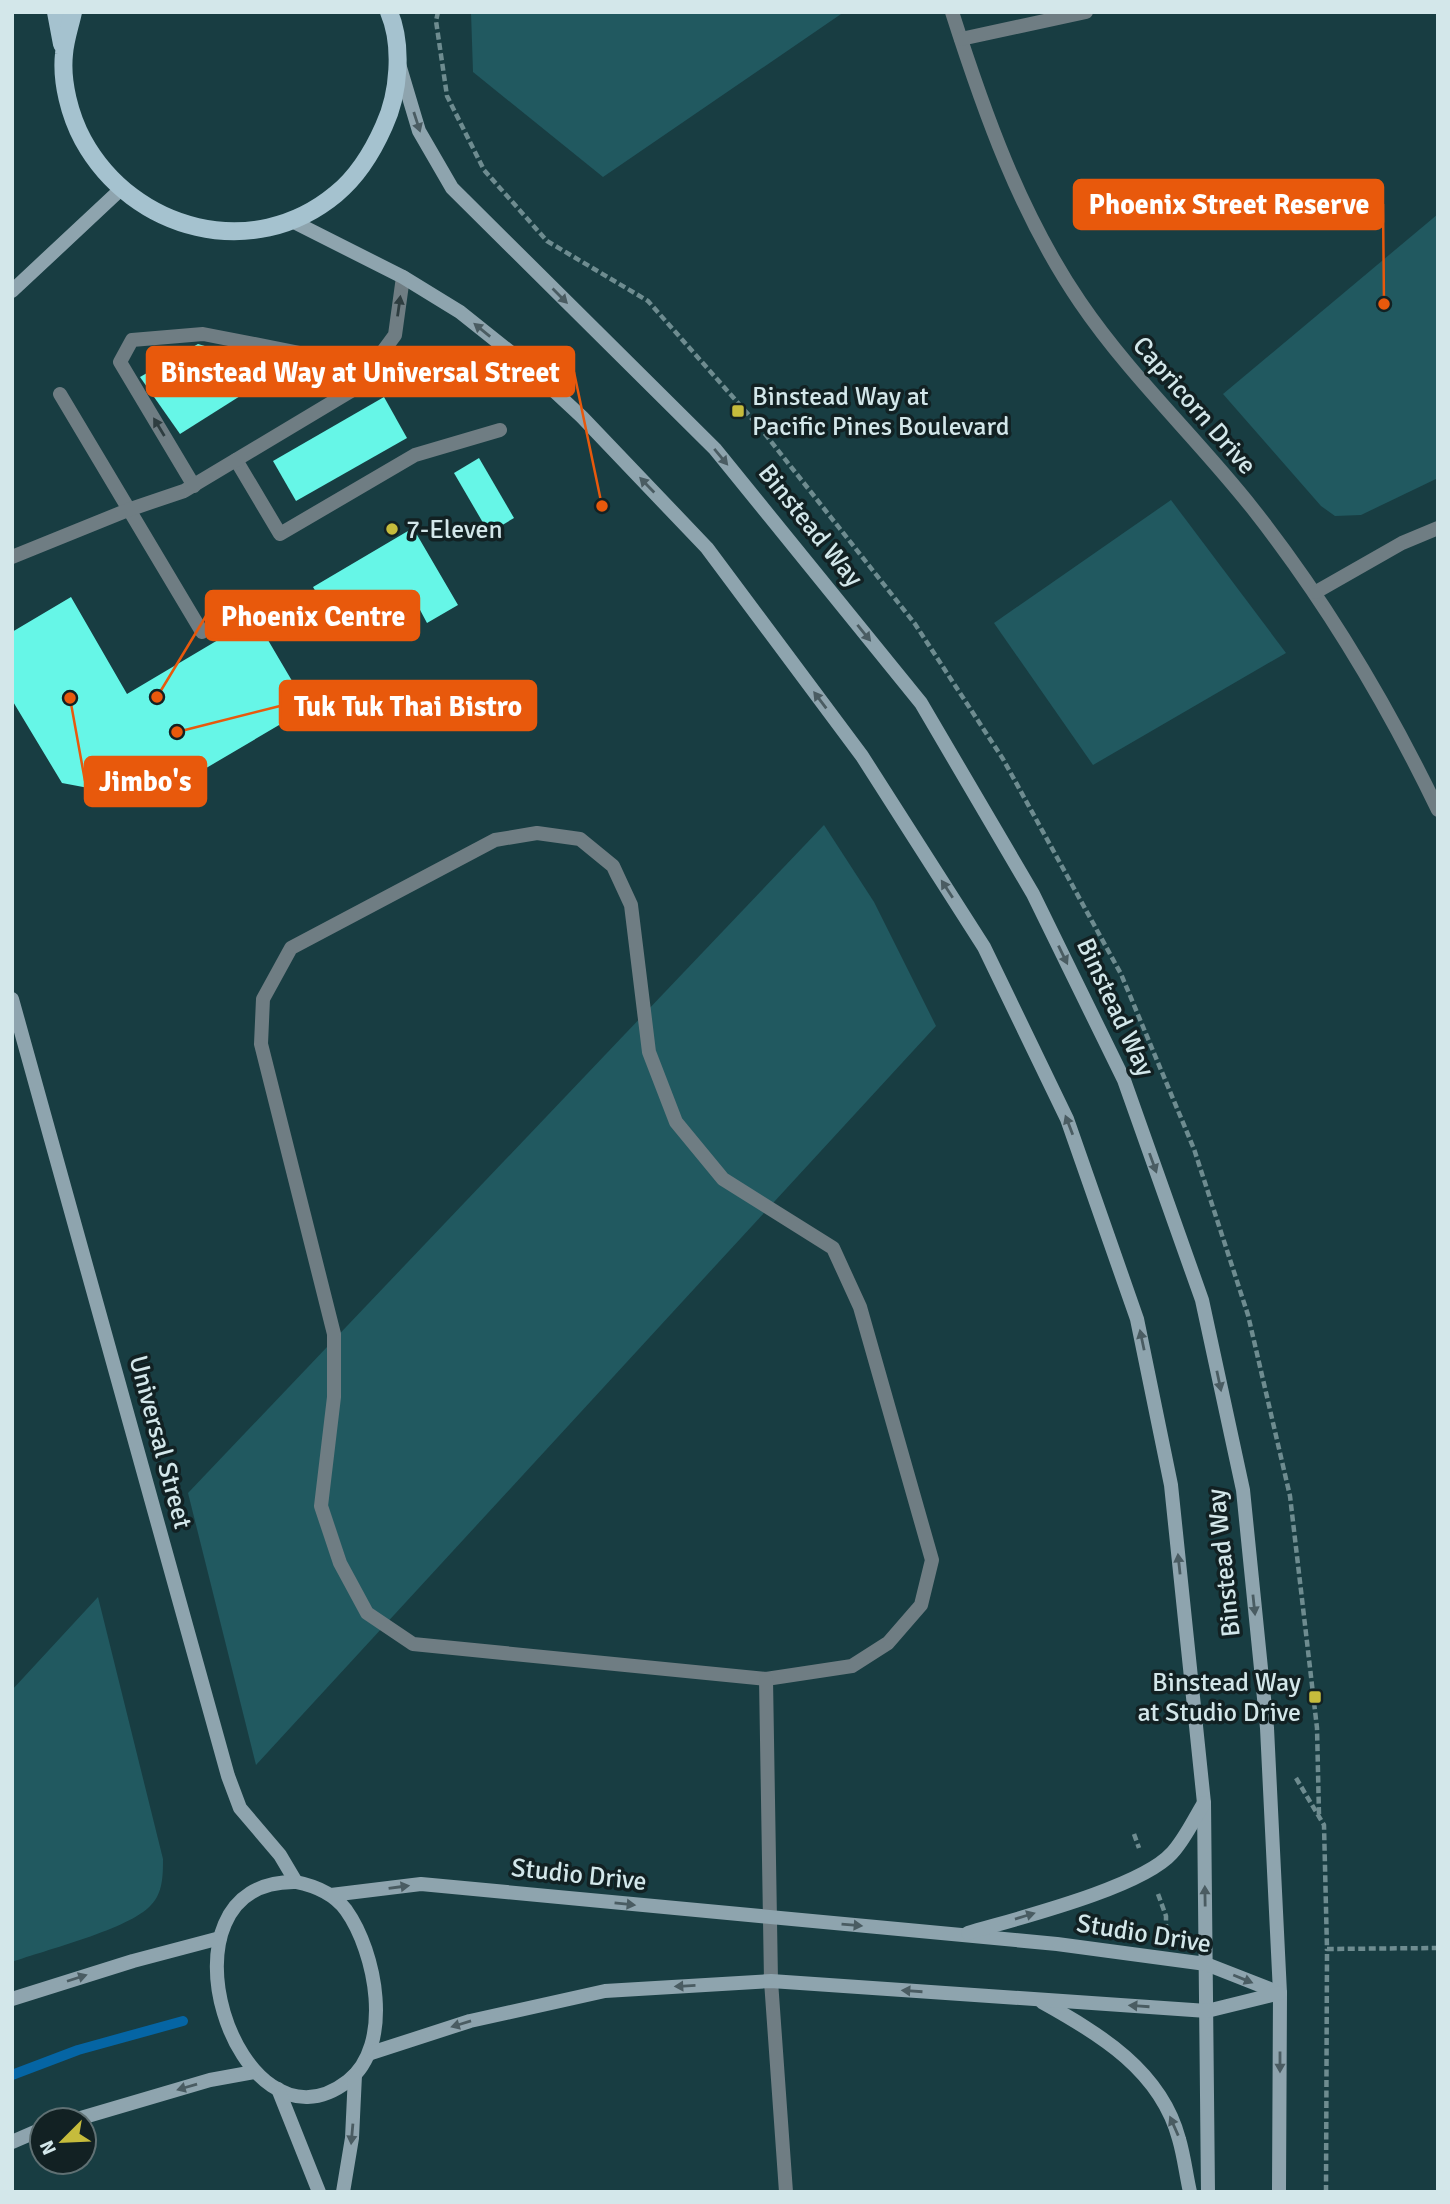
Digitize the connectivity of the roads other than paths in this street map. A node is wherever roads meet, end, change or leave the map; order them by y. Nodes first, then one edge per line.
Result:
1 (57, 12) edge
2 (74, 12) edge
3 (952, 12) edge
4 (1086, 12) edge
5 (391, 14) edge
6 (961, 39) junction
7 (64, 55) junction
8 (397, 57) junction
9 (120, 190) junction
10 (292, 220) junction
11 (403, 277) junction
12 (12, 291) edge
13 (356, 388) junction
14 (60, 394) dead end
15 (500, 430) dead end
16 (236, 460) junction
17 (194, 485) junction
18 (128, 510) junction
19 (1438, 528) edge
20 (14, 555) edge
21 (1316, 592) junction
22 (202, 632) dead end
23 (1438, 810) edge
24 (12, 999) edge
25 (766, 1679) junction
26 (1203, 1803) junction
27 (296, 1882) junction
28 (331, 1895) junction
29 (771, 1918) junction
30 (960, 1936) junction
31 (220, 1938) junction
32 (1206, 1965) junction
33 (771, 1981) junction
34 (1280, 1993) junction
35 (12, 1999) edge
36 (1037, 1999) junction
37 (1207, 2011) junction
38 (370, 2053) junction
39 (254, 2072) junction
40 (355, 2075) junction
41 (278, 2090) junction
42 (98, 2113) edge
43 (319, 2192) edge
44 (344, 2192) edge
45 (786, 2192) edge
46 (1190, 2192) edge
47 (1208, 2192) edge
48 (1279, 2192) edge

1 - 7 main road
2 - 7 main road
3 - 6 street, Capricorn Drive
4 - 6 street
5 - 8 main road
6 - 21 street, Capricorn Drive
7 - 9 main road
8 - 10 main road
8 -> 34 main road, Binstead Way
9 - 10 main road
9 - 12 main road
10 - 11 main road, Binstead Way
13 -> 11 street
26 -> 11 main road, Binstead Way
13 - 16 street
17 -> 13 street
14 - 18 street
15 - 16 street
16 - 17 street
17 - 18 street
18 - 20 street
18 - 22 street
19 - 21 street
21 - 23 street, Capricorn Drive
24 - 27 main road, Universal Street
25 - 25 street
25 - 29 street
30 -> 26 main road
32 -> 26 main road, Binstead Way
27 - 28 main road
27 - 31 main road
28 -> 29 main road, Studio Drive
28 - 38 main road
29 -> 30 main road, Studio Drive
29 - 33 street
30 - 32 main road, Studio Drive
35 -> 31 main road
31 - 39 main road
32 -> 34 main road, Studio Drive
32 - 37 main road, Binstead Way
36 -> 33 main road
33 -> 38 main road
33 - 45 street
34 - 37 main road
34 -> 48 main road, Binstead Way
37 -> 36 main road
46 -> 36 main road
37 - 47 main road, Binstead Way
38 - 40 main road
39 - 41 main road
39 -> 42 main road
40 - 41 main road
40 -> 44 main road
41 - 43 main road

